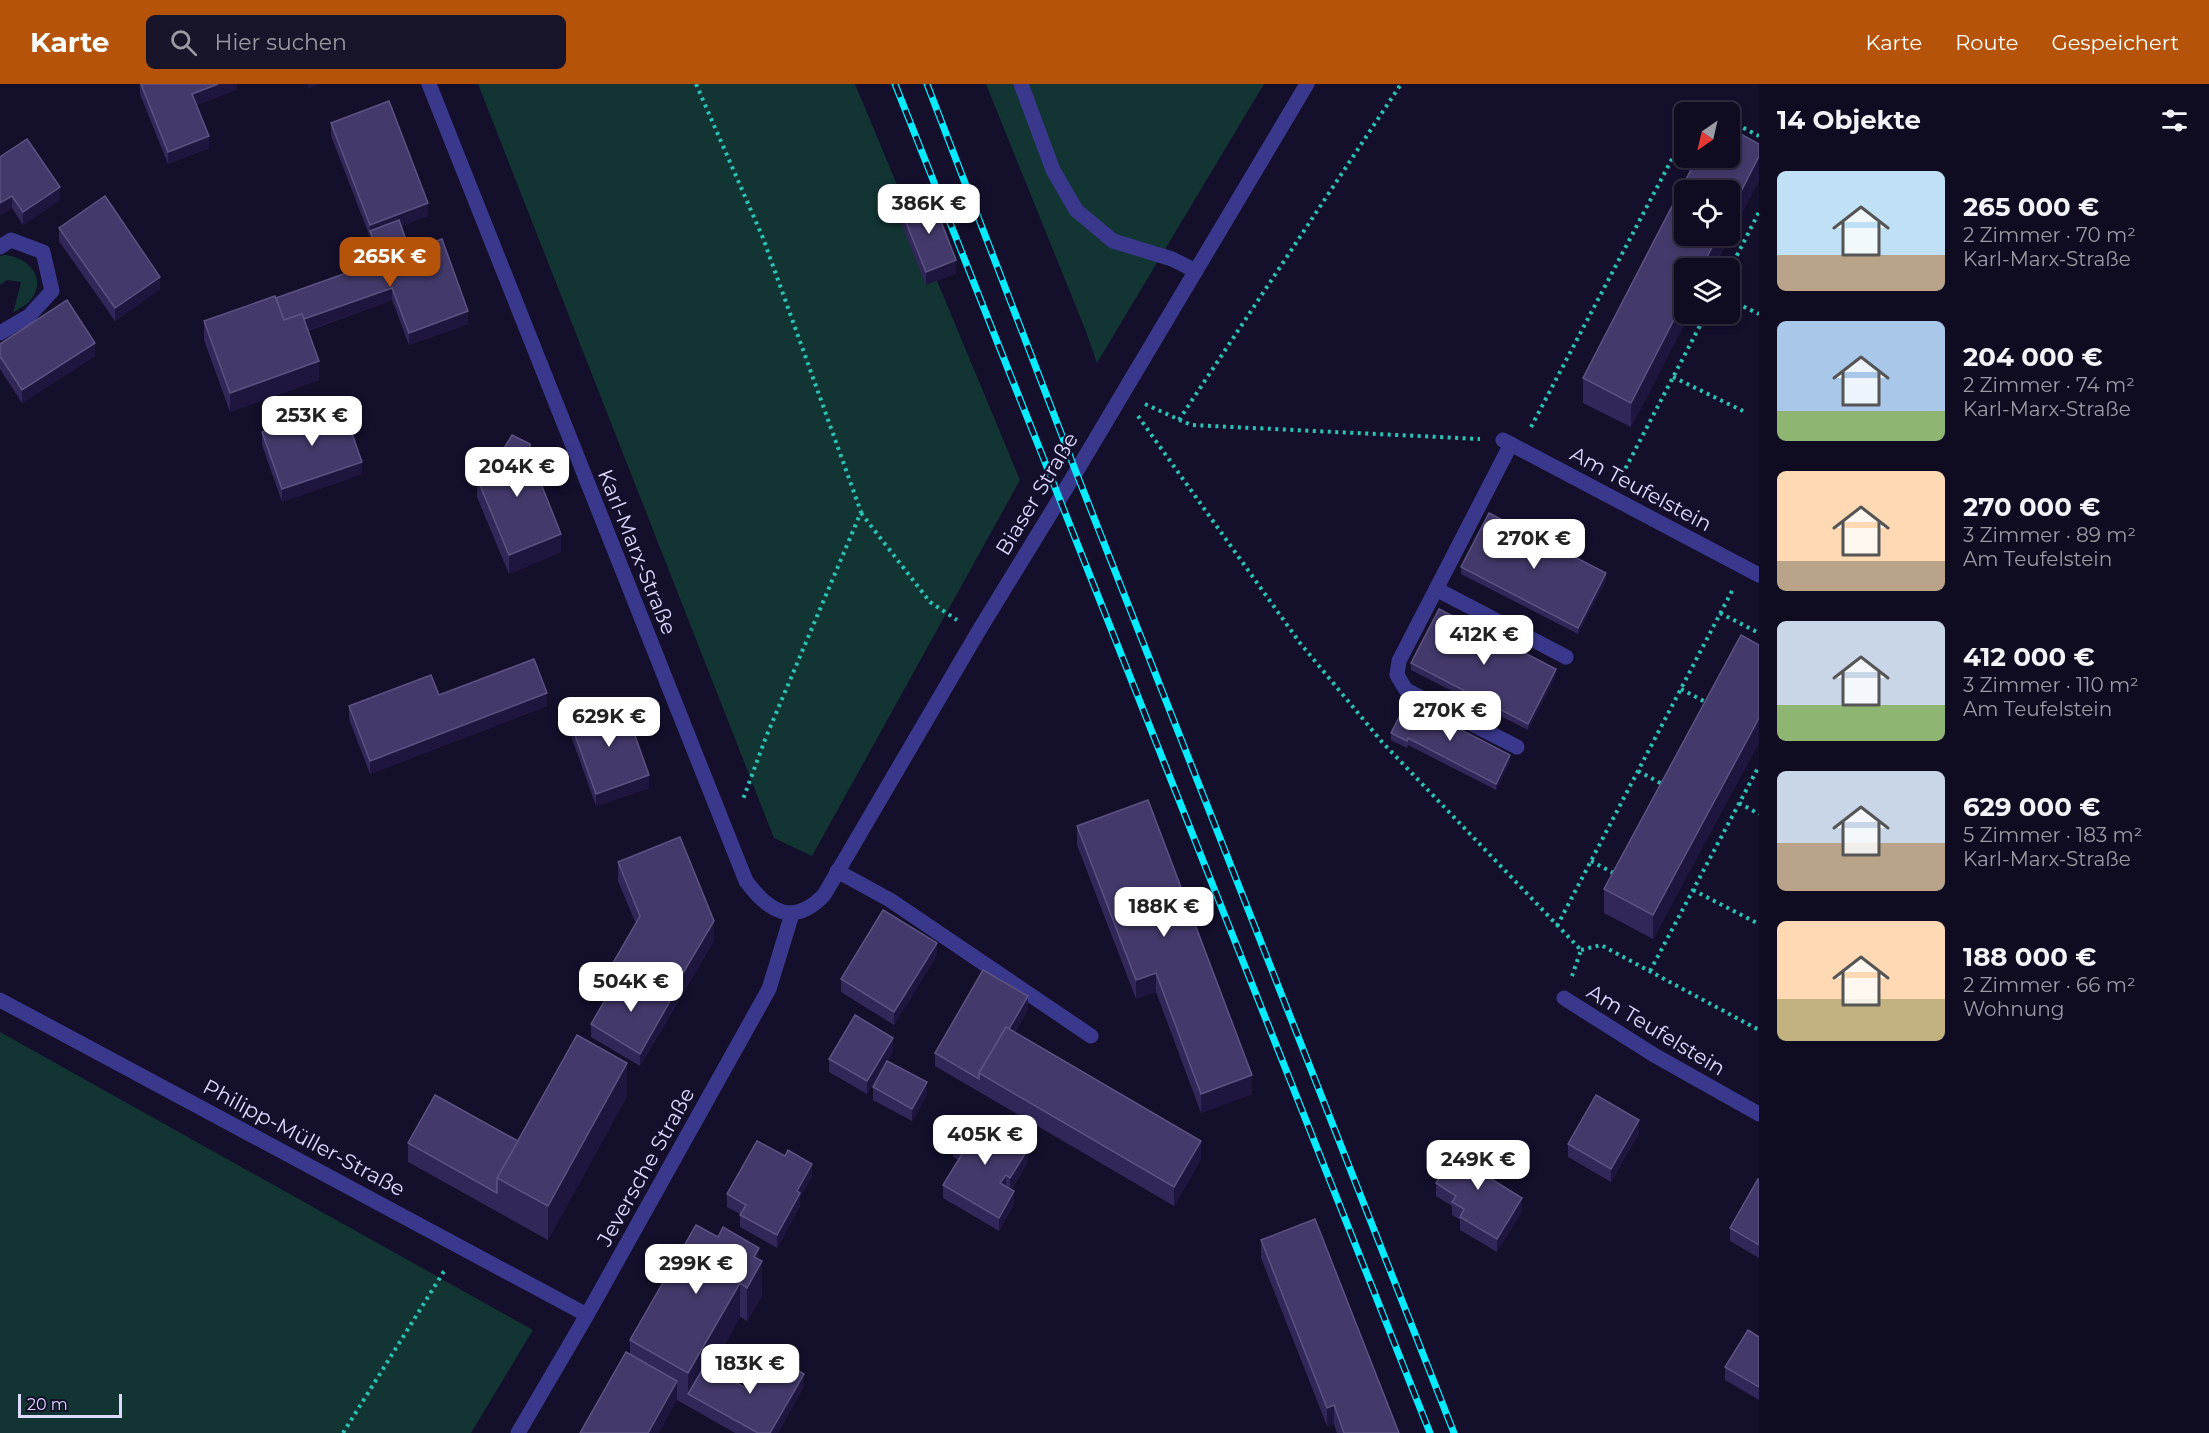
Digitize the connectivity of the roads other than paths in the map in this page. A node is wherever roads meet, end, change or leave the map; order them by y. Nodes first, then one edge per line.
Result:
1 (429, 84) edge
2 (1021, 84) edge
3 (1307, 84) edge
4 (0, 247) edge
5 (1196, 270) junction
6 (0, 333) edge
7 (1759, 575) edge
8 (1436, 589) junction
9 (1566, 657) dead end
10 (1517, 747) dead end
11 (837, 871) junction
12 (792, 914) junction
13 (1564, 998) road end
14 (0, 1000) edge
15 (1091, 1036) dead end
16 (1759, 1114) edge
17 (587, 1315) junction
18 (518, 1433) edge

1 - 12 street, Karl-Marx-Straße
2 - 5 street
3 - 5 street, Biaser Straße
4 - 6 street
5 - 11 street, Biaser Straße
7 - 8 street, Am Teufelstein
8 - 9 street
8 - 10 street
11 - 12 street, Biaser Straße
11 - 15 street
12 - 17 street, Jeversche Straße
13 - 16 street, Am Teufelstein
14 - 17 street, Philipp-Müller-Straße
17 - 18 street, Jeversche Straße

